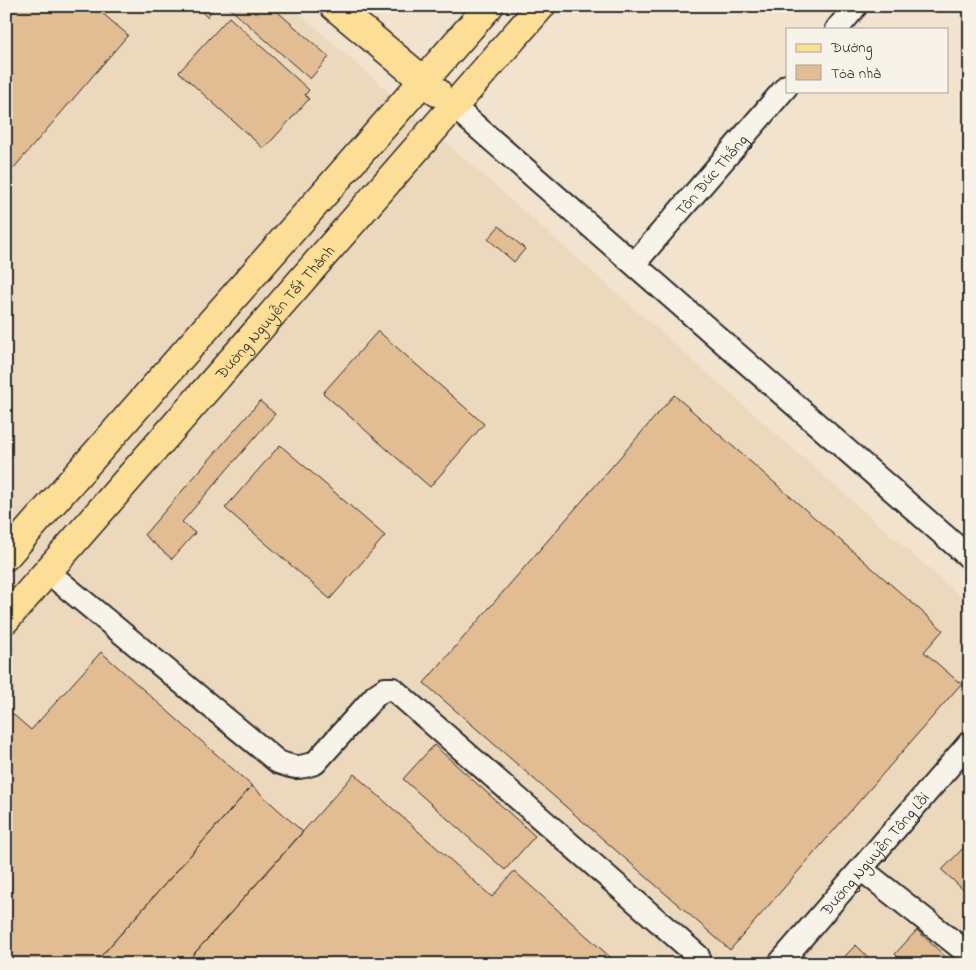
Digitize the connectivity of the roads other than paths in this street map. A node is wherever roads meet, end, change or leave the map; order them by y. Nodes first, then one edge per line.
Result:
1 (334, 6) edge
2 (489, 6) edge
3 (541, 6) edge
4 (856, 6) edge
5 (838, 28) edge
6 (424, 81) junction
7 (786, 87) edge
8 (453, 106) junction
9 (634, 264) junction
10 (967, 551) edge
11 (6, 556) edge
12 (48, 572) junction
13 (6, 619) edge
14 (970, 742) edge
15 (860, 869) junction
16 (970, 955) edge
17 (698, 956) dead end
18 (779, 964) edge

1 - 6 main road
2 - 6 main road
3 - 8 main road, Đường Nguyễn Tất Thành
4 - 5 street
6 - 8 main road
6 - 11 main road
7 - 9 street, Tôn Đức Thắng
8 - 9 street
8 - 12 main road, Đường Nguyễn Tất Thành
9 - 10 street
12 - 13 main road, Đường Nguyễn Tất Thành
12 - 17 street
14 - 15 street, Đường Nguyễn Tông Lỗi
15 - 16 street
15 - 18 street, Đường Nguyễn Tông Lỗi

